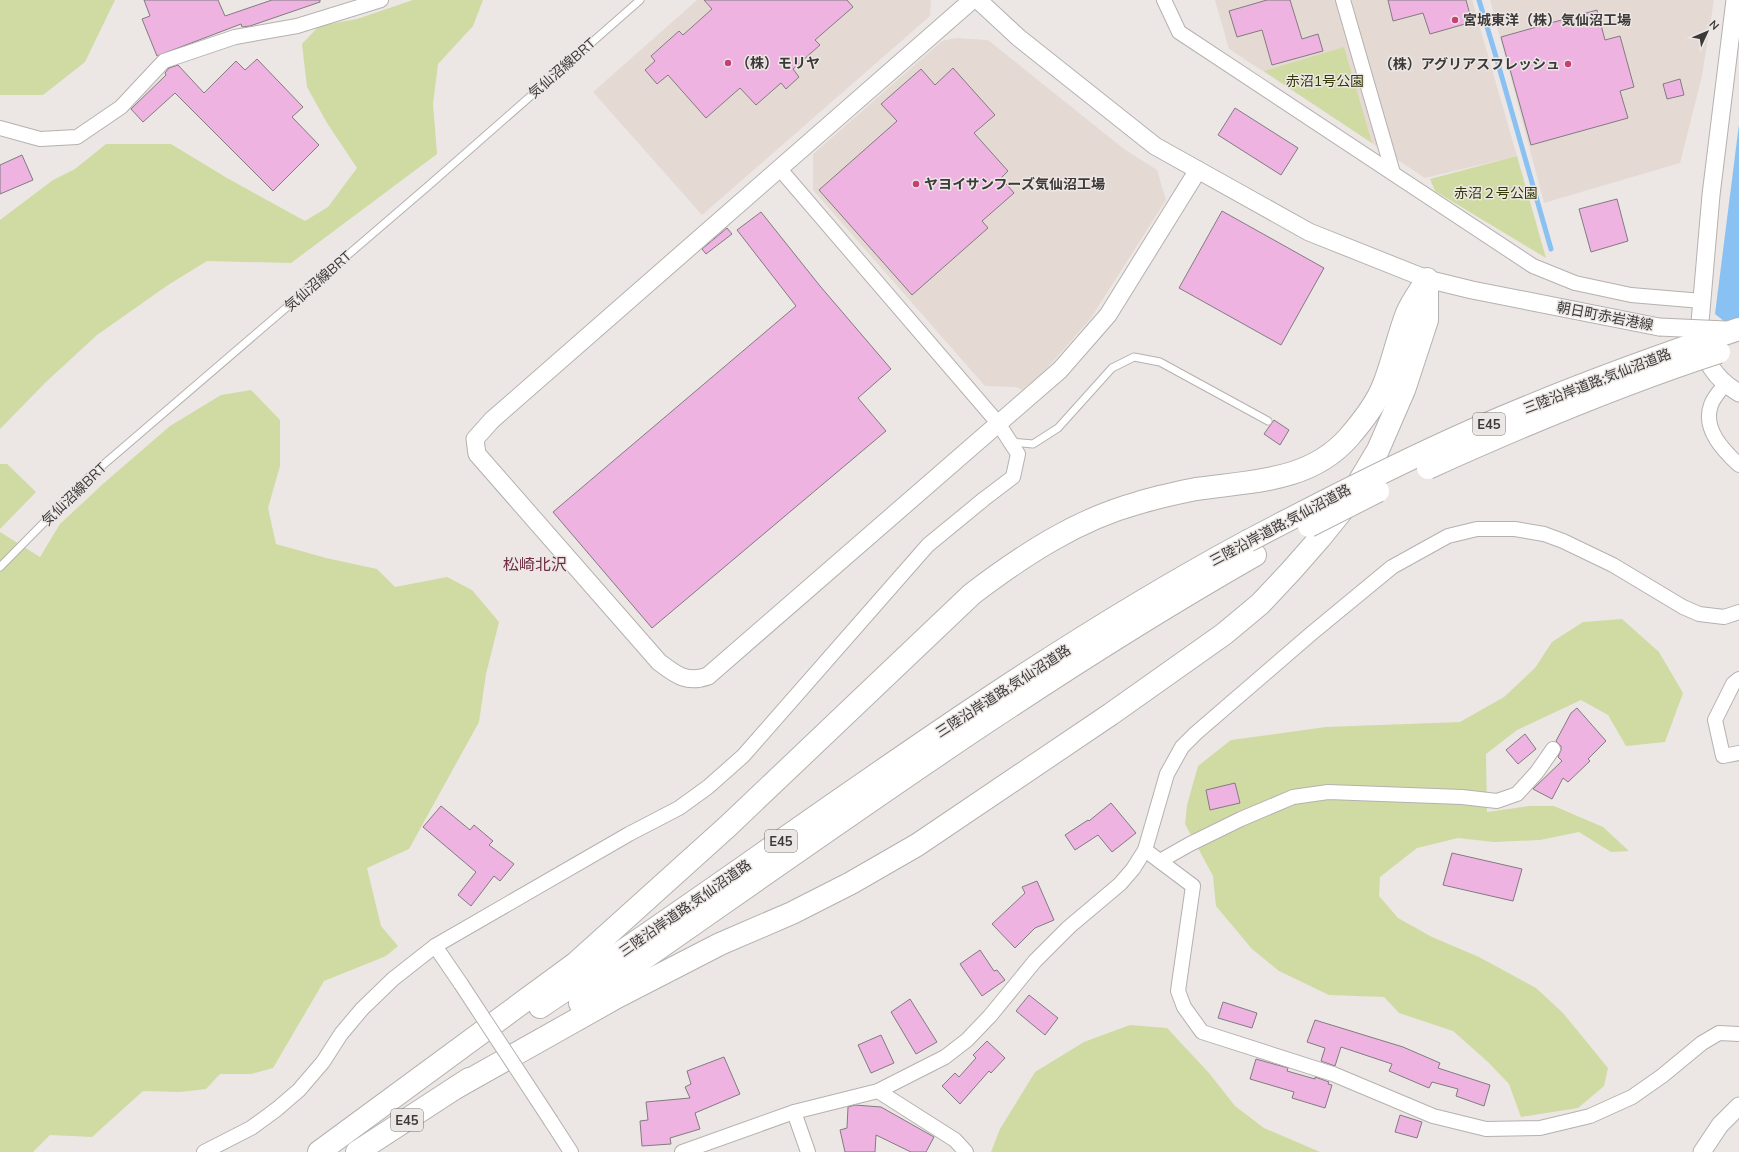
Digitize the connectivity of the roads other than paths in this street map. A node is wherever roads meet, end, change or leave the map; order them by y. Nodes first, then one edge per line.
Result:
1 (381, 0) edge
2 (640, 0) edge
3 (972, 0) edge
4 (978, 0) edge
5 (1164, 0) edge
6 (1343, 0) edge
7 (1735, 0) edge
8 (0, 128) edge
9 (779, 168) junction
10 (1198, 170) junction
11 (1393, 173) junction
12 (1427, 279) junction
13 (1702, 301) junction
14 (1739, 330) edge
15 (1739, 345) edge
16 (1725, 384) junction
17 (1739, 393) edge
18 (1268, 421) dead end
19 (998, 423) junction
20 (1010, 442) junction
21 (1739, 465) edge
22 (1251, 548) junction
23 (0, 567) edge
24 (1739, 612) edge
25 (1739, 679) edge
26 (1553, 749) dead end
27 (1739, 752) edge
28 (1145, 850) junction
29 (1160, 861) junction
30 (436, 946) junction
31 (1739, 1034) edge
32 (457, 1087) junction
33 (878, 1091) junction
34 (1739, 1106) edge
35 (794, 1112) junction
36 (204, 1152) edge
37 (319, 1152) edge
38 (357, 1152) edge
39 (571, 1152) edge
40 (682, 1152) edge
41 (808, 1152) edge
42 (966, 1152) edge
43 (1702, 1152) edge

1 - 8 street
2 - 23 lane, 気仙沼線BRT
3 - 9 street
4 - 10 street, 朝日町赤岩港線
5 - 11 street
6 - 11 street
7 - 13 street
9 - 19 street
9 - 19 street
10 - 12 street, 朝日町赤岩港線
10 - 19 street
11 - 13 street
12 - 14 street, 朝日町赤岩港線, bridge
12 - 32 highway
12 - 37 highway
13 - 16 street
14 - 22 highway, 三陸沿岸道路;気仙沼道路 / E45, bridge
15 - 22 highway, 三陸沿岸道路;気仙沼道路 / E45, bridge
16 - 17 street
16 - 21 street
18 - 20 lane
19 - 20 street
20 - 30 street
22 - 32 highway, 三陸沿岸道路;気仙沼道路 / E45
22 - 37 highway, 三陸沿岸道路;気仙沼道路 / E45
24 - 28 street
25 - 27 street
26 - 29 street
28 - 29 street
28 - 33 street
29 - 31 street
30 - 36 street
30 - 39 street, bridge
32 - 38 highway, 三陸沿岸道路;気仙沼道路 / E45
33 - 35 street
33 - 42 street
34 - 43 street
35 - 40 street
35 - 41 street

